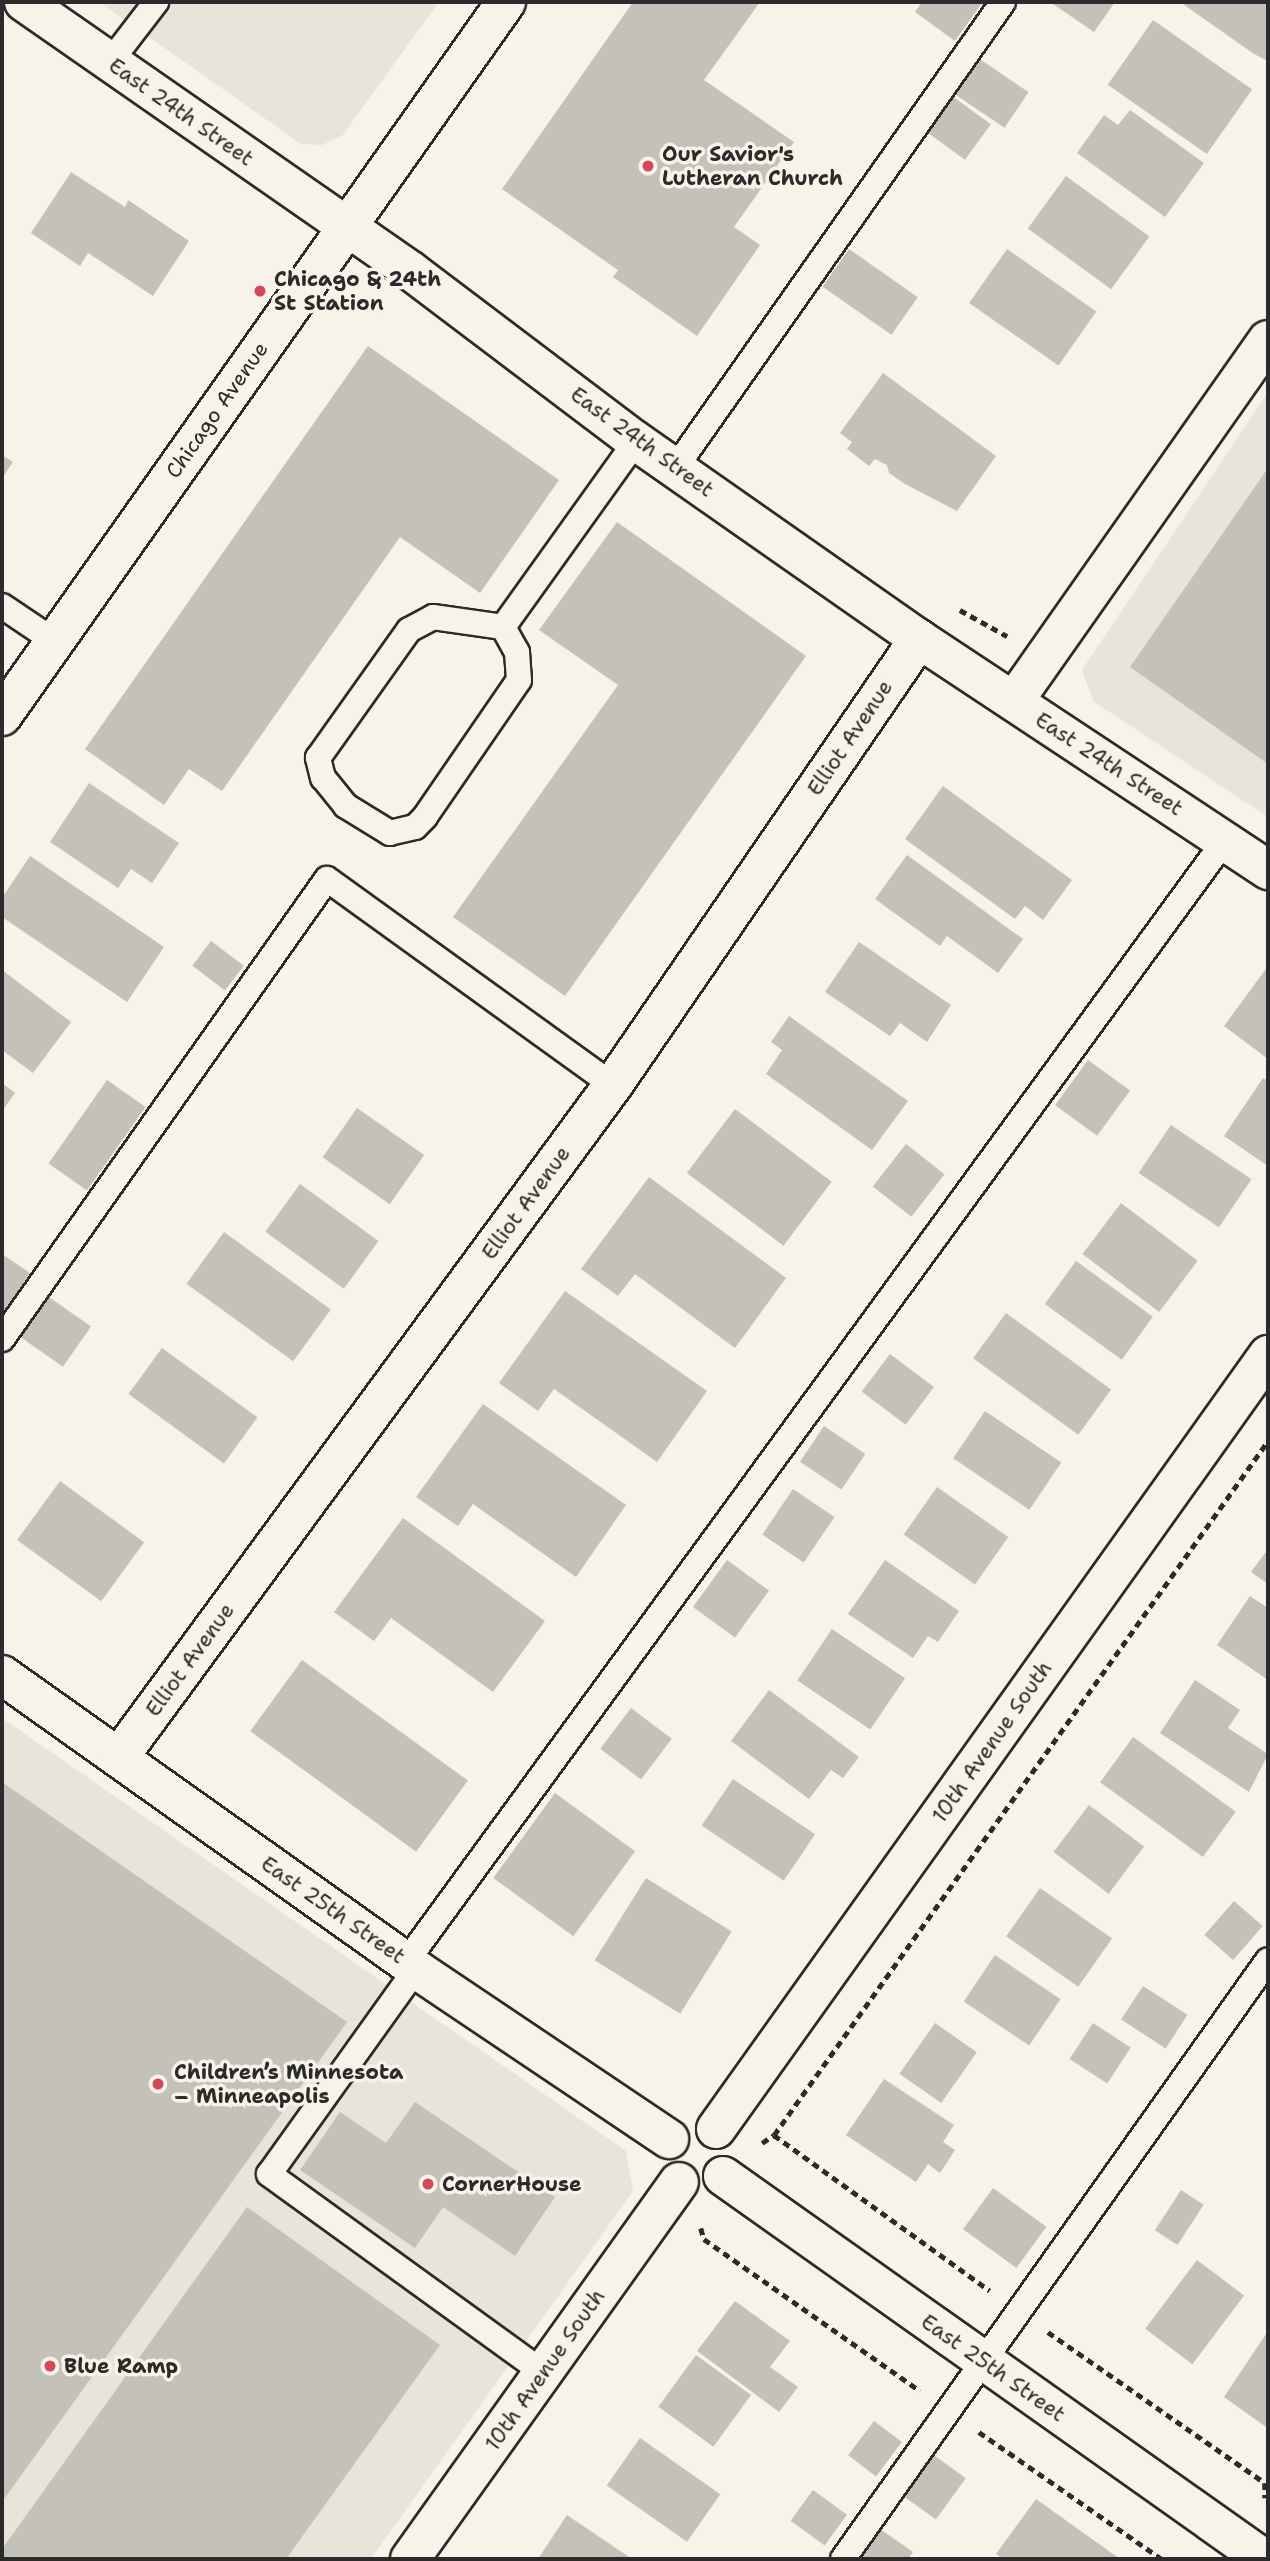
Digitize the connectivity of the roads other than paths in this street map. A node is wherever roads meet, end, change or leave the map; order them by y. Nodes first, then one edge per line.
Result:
1 (24, 2) edge
2 (156, 2) edge
3 (506, 2) edge
4 (1003, 2) edge
5 (110, 62) junction
6 (347, 227) junction
7 (1268, 340) edge
8 (636, 441) junction
9 (676, 467) junction
10 (2, 606) edge
11 (503, 627) junction
12 (919, 639) junction
13 (54, 641) junction
14 (1014, 701) junction
15 (2, 716) edge
16 (1226, 840) junction
17 (1268, 870) edge
18 (613, 1085) junction
19 (2, 1339) edge
20 (1268, 1355) edge
21 (2, 1675) edge
22 (118, 1757) junction
23 (1268, 1961) edge
24 (411, 1966) junction
25 (716, 2129) junction
26 (669, 2139) junction
27 (723, 2176) junction
28 (679, 2182) junction
29 (984, 2362) junction
30 (543, 2372) junction
31 (410, 2559) edge
32 (843, 2559) edge
33 (1264, 2559) edge

1 - 5 street, East 24th Street
2 - 5 lane
3 - 6 street, Chicago Avenue
4 - 9 lane
5 - 6 street, East 24th Street
6 - 8 street, East 24th Street
6 - 13 street, Chicago Avenue
7 - 14 street
8 - 9 street, East 24th Street
8 - 11 lane
9 - 12 street, East 24th Street
10 - 13 lane
11 - 11 lane
12 - 14 street, East 24th Street
12 - 18 street, Elliot Avenue
13 - 15 street, Chicago Avenue
14 - 16 street, East 24th Street
16 - 17 street, East 24th Street
16 - 24 lane
18 - 19 lane
18 - 22 street, Elliot Avenue
20 - 25 street, 10th Avenue South
21 - 22 street, East 25th Street
22 - 24 street, East 25th Street
23 - 29 lane
24 - 26 street, East 25th Street
24 - 30 lane
25 - 26 street
25 - 27 street
26 - 28 street
27 - 28 street
27 - 29 street, East 25th Street
28 - 30 street, 10th Avenue South
29 - 32 lane
29 - 33 street, East 25th Street
30 - 31 street, 10th Avenue South

